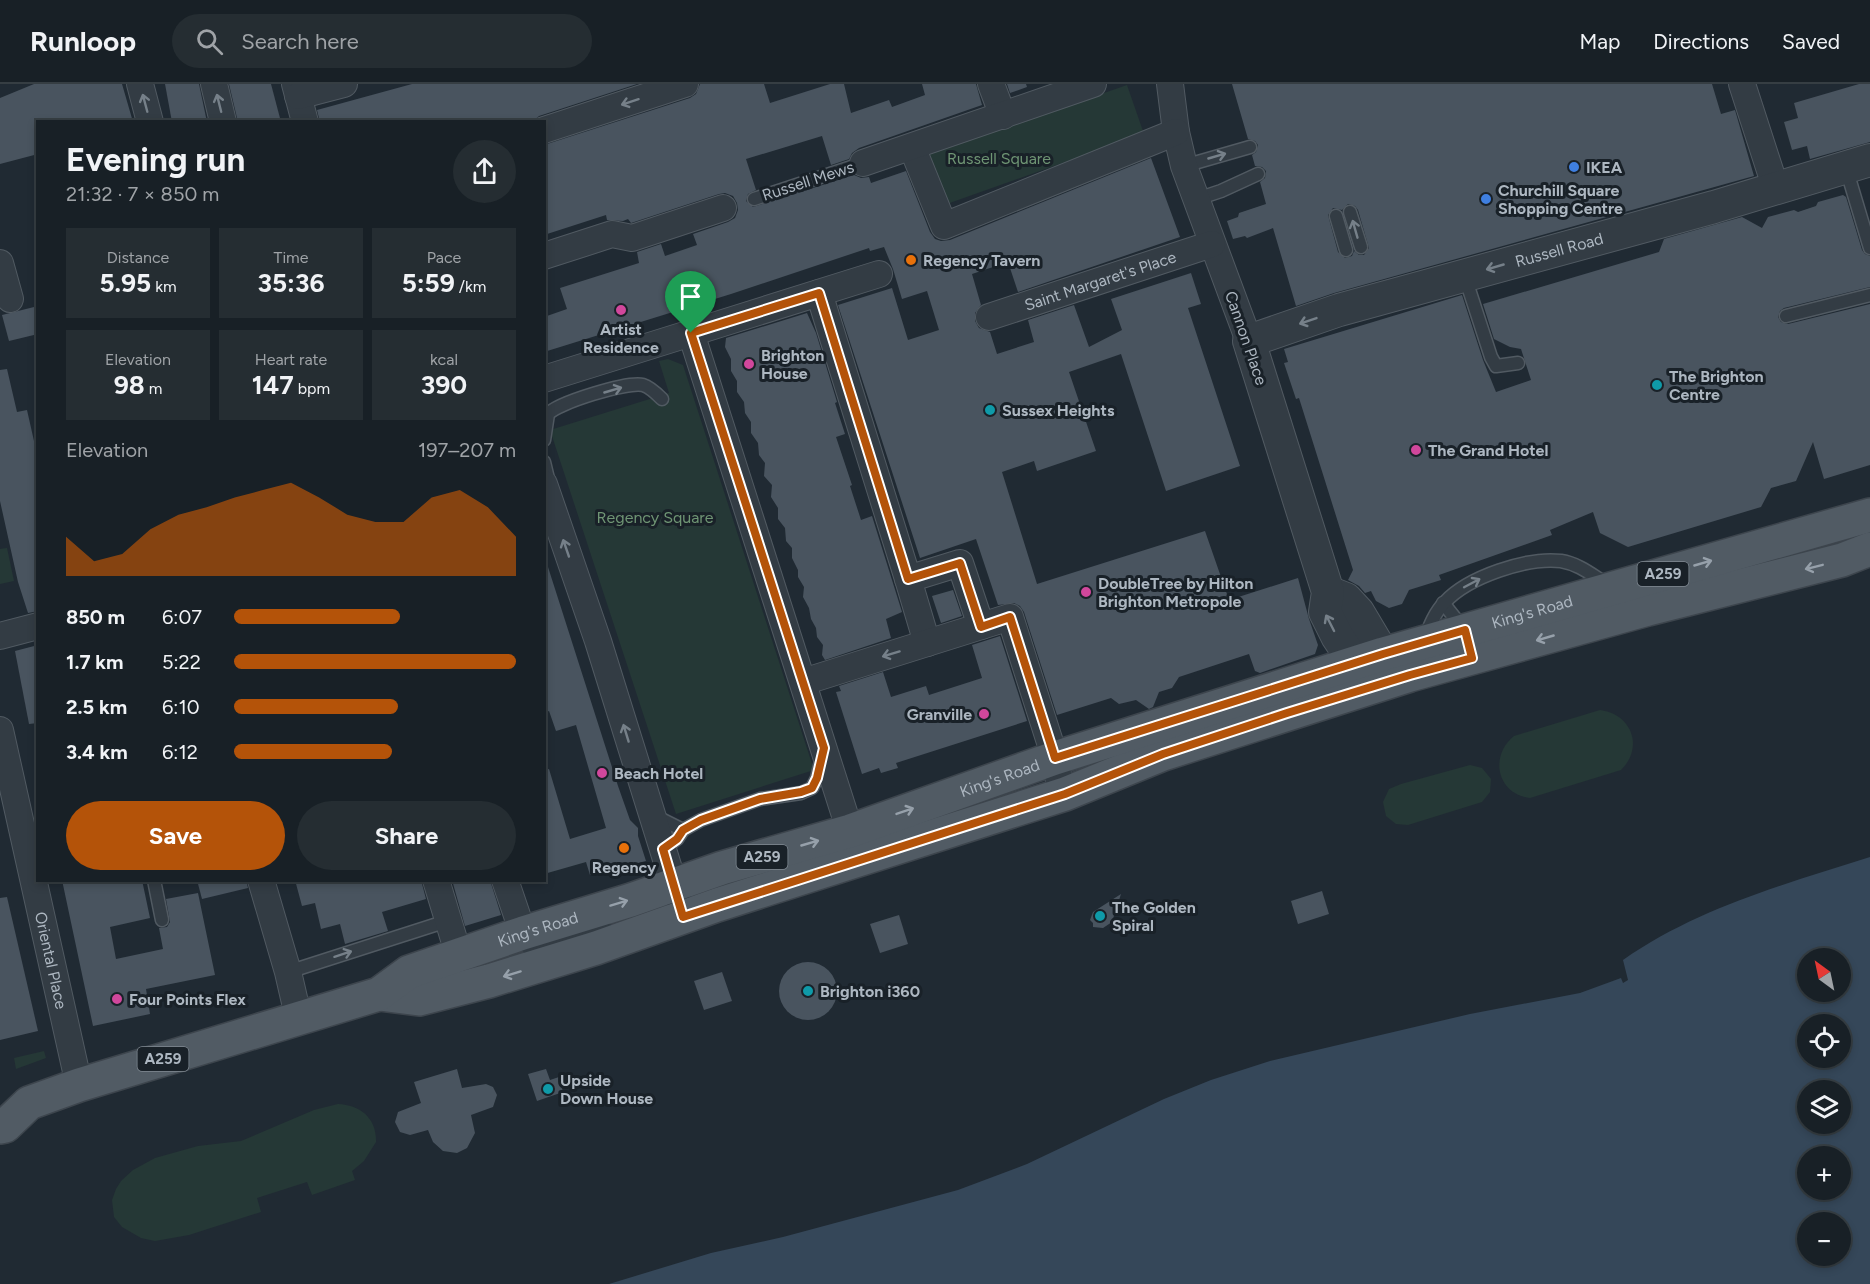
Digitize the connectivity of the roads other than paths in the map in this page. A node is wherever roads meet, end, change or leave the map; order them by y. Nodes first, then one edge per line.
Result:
1 (140, 84) edge
2 (214, 84) edge
3 (344, 84) edge
4 (685, 84) edge
5 (991, 84) edge
6 (1093, 84) edge
7 (1170, 84) edge
8 (1742, 84) edge
9 (297, 90) edge
10 (1003, 116) junction
11 (149, 120) edge
12 (223, 120) edge
13 (304, 120) edge
14 (546, 129) edge
15 (1176, 132) junction
16 (912, 147) junction
17 (1250, 147) dead end
18 (863, 163) joint
19 (1858, 164) edge
20 (1184, 166) junction
21 (1258, 174) dead end
22 (1776, 189) junction
23 (754, 198) dead end
24 (1197, 199) junction
25 (723, 208) dead end
26 (1350, 212) dead end
27 (1336, 216) dead end
28 (1212, 244) junction
29 (1361, 247) dead end
30 (1870, 248) edge
31 (1346, 250) dead end
32 (546, 255) edge
33 (0, 263) edge
34 (879, 274) dead end
35 (1464, 276) junction
36 (819, 293) junction
37 (1870, 295) edge
38 (10, 298) dead end
39 (1786, 316) dead end
40 (989, 317) dead end
41 (691, 333) junction
42 (1249, 341) junction
43 (1518, 363) dead end
44 (546, 378) edge
45 (662, 399) dead end
46 (546, 427) edge
47 (546, 471) edge
48 (546, 490) edge
49 (1870, 515) edge
50 (556, 518) junction
51 (1870, 549) edge
52 (908, 579) junction
53 (1613, 588) junction
54 (1443, 603) junction
55 (36, 627) edge
56 (981, 627) junction
57 (0, 636) edge
58 (1423, 642) junction
59 (927, 643) junction
60 (1468, 644) junction
61 (1373, 672) junction
62 (803, 682) junction
63 (0, 730) edge
64 (824, 748) junction
65 (1055, 758) junction
66 (1065, 794) junction
67 (652, 814) junction
68 (683, 830) junction
69 (850, 831) junction
70 (663, 849) junction
71 (154, 882) edge
72 (262, 882) edge
73 (437, 882) edge
74 (506, 882) edge
75 (674, 885) junction
76 (683, 917) junction
77 (162, 920) dead end
78 (447, 921) junction
79 (523, 933) junction
80 (633, 936) junction
81 (459, 956) junction
82 (288, 972) junction
83 (379, 994) junction
84 (299, 1020) junction
85 (79, 1085) junction
86 (14, 1101) edge
87 (0, 1127) edge

11 -> 1 street
12 -> 2 street
3 - 9 street
4 -> 14 street
5 - 10 street
6 - 10 street
7 - 15 street, Cannon Place
8 - 22 street
9 - 13 street
10 - 16 street
15 - 16 street
15 - 20 street, Cannon Place
16 - 18 street
20 -> 17 lane
18 - 23 lane, Russell Mews
19 - 22 street, Russell Road
19 - 30 lane
20 - 24 street, Cannon Place
21 - 24 lane
22 -> 35 street, Russell Road
24 - 28 street, Cannon Place
25 - 32 street
29 -> 26 lane
27 - 31 lane
28 - 40 street, Saint Margaret's Place
28 - 42 street, Cannon Place
33 - 38 street
34 - 36 street
35 -> 42 street, Russell Road
35 - 43 lane
36 - 41 street
36 - 52 street
37 - 39 lane
41 - 44 street
41 - 62 street
42 - 61 street, Cannon Place
46 -> 45 lane
47 - 50 lane
48 - 50 street
53 -> 49 main road, King's Road / A259
67 -> 50 street
51 -> 60 main road, King's Road / A259
52 - 56 street
52 - 59 street
54 -> 53 lane
53 - 60 main road, King's Road / A259
54 - 58 lane
54 - 60 lane
55 - 57 street
56 - 59 street
56 - 65 street
58 - 60 main road, King's Road / A259
58 - 61 main road, King's Road / A259
59 -> 62 street
60 - 61 main road, King's Road / A259
61 - 65 main road, King's Road / A259
61 - 66 main road, King's Road / A259
62 - 64 street
63 - 85 street, Oriental Place
64 - 68 lane
64 - 69 street
65 - 66 street
69 -> 65 main road, King's Road / A259
66 - 76 main road, King's Road / A259
67 - 68 lane
67 - 70 street
68 - 70 lane
75 -> 69 main road, King's Road / A259
70 - 75 street
71 - 77 lane
72 - 82 street
73 - 78 street
74 - 79 street
75 - 76 street
79 -> 75 main road, King's Road / A259
76 - 80 main road, King's Road / A259
78 - 81 street
82 -> 78 lane
79 - 80 street
79 - 81 main road, King's Road / A259
80 -> 83 main road, King's Road / A259
81 - 83 main road, King's Road / A259
82 - 84 street
83 - 84 main road, King's Road / A259
84 - 85 main road, King's Road / A259
85 - 86 main road, King's Road / A259
86 - 87 main road, King's Road / A259

